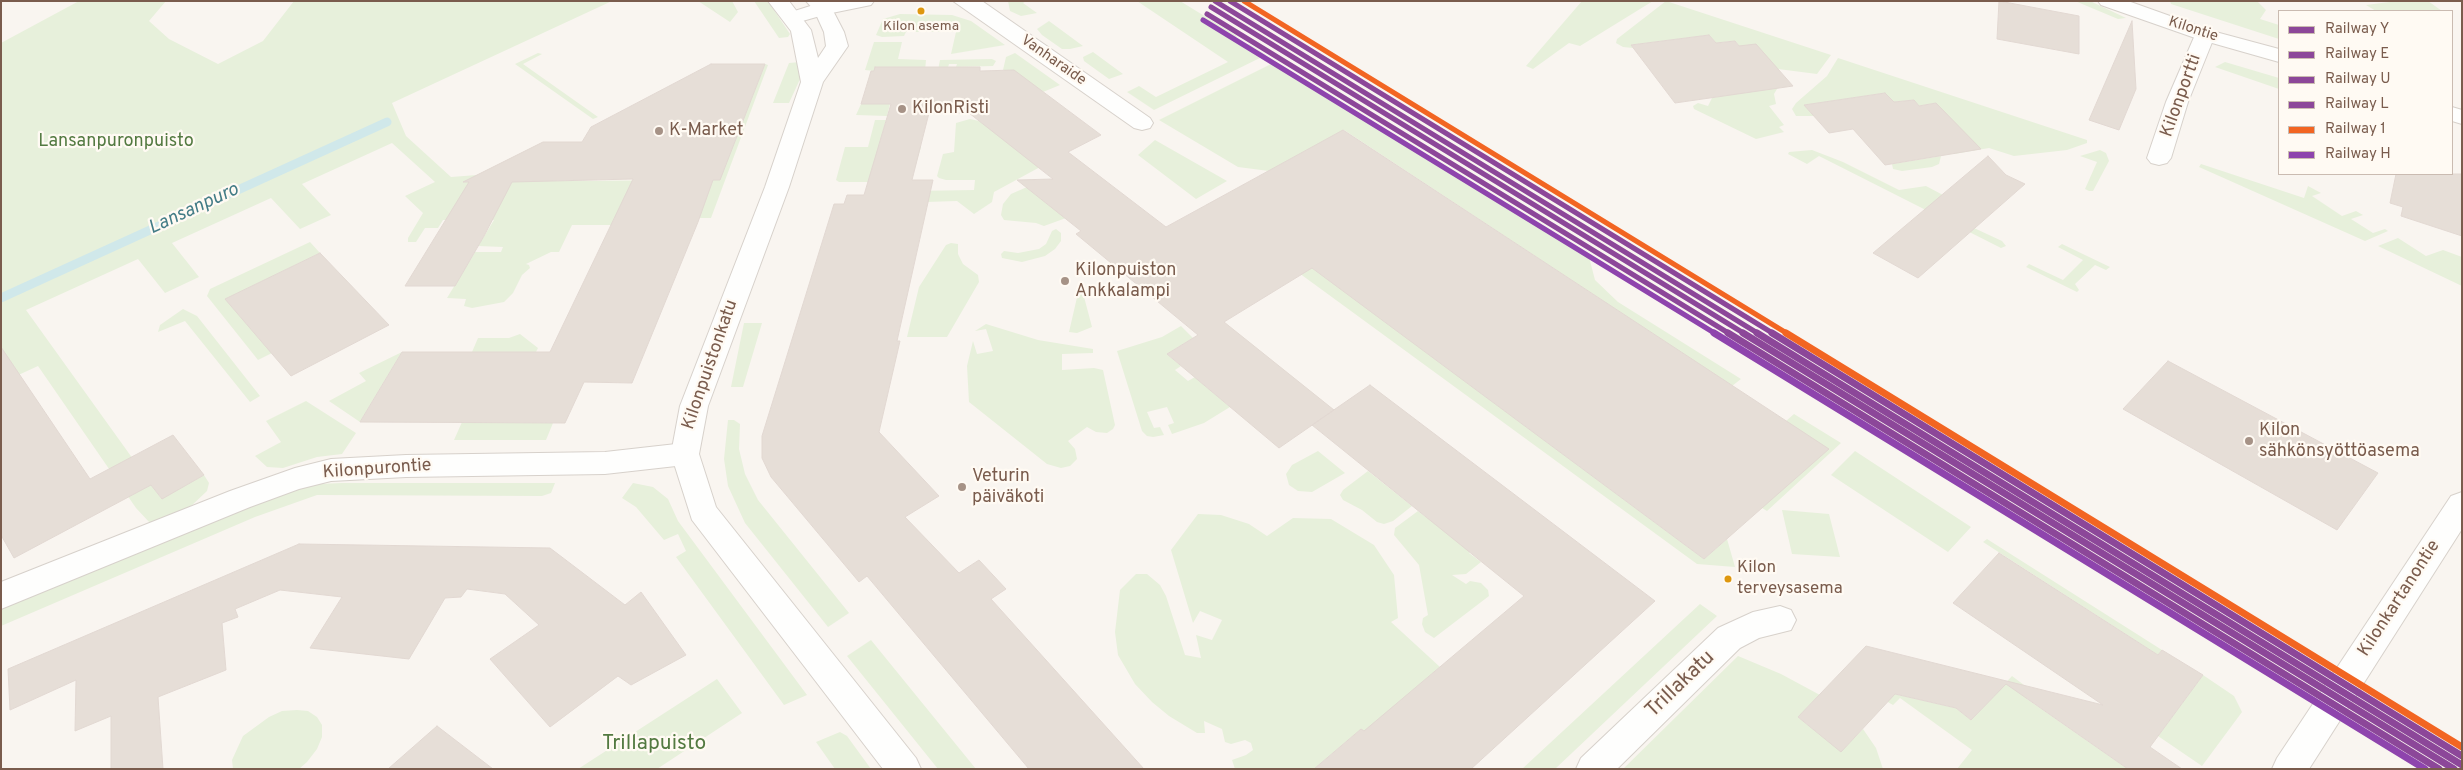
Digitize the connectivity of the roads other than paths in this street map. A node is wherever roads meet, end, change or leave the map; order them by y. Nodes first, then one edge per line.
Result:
1 (778, 1) edge
2 (864, 1) edge
3 (963, 1) edge
4 (2108, 1) edge
5 (819, 5) edge
6 (792, 18) junction
7 (2205, 35) junction
8 (2278, 56) edge
9 (812, 82) junction
10 (1142, 123) dead end
11 (2160, 158) dead end
12 (685, 454) junction
13 (2462, 504) edge
14 (1, 596) edge
15 (1780, 620) dead end
16 (904, 769) edge
17 (1593, 769) edge
18 (2289, 769) edge

1 - 6 street
2 - 5 street
3 - 10 street, Vanharaide
4 - 7 street, Kilontie
5 - 6 street
5 - 9 street, Kilonpuistonkatu
6 - 9 street
7 - 8 street, Kilontie
7 - 11 street, Kilonportti
9 - 12 street, Kilonpuistonkatu
12 - 14 street, Kilonpurontie
12 - 16 street, Kilonpuistonkatu
13 - 18 street, Kilonkartanontie
15 - 17 street, Trillakatu

